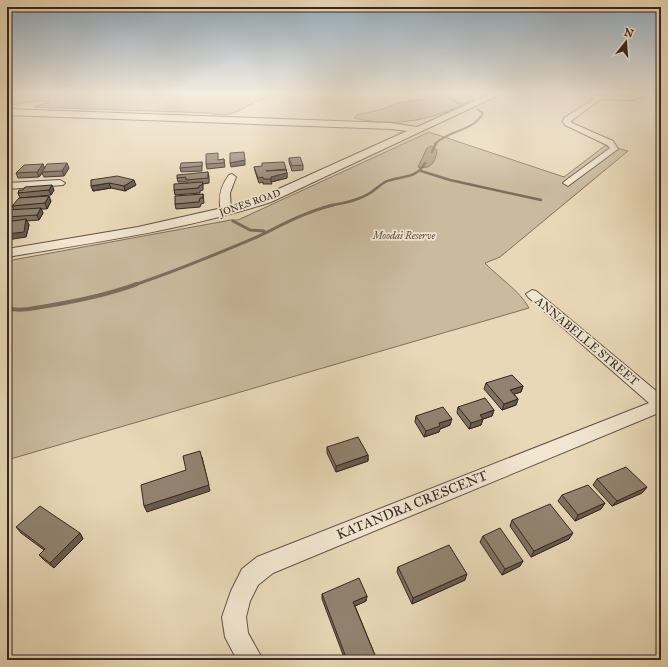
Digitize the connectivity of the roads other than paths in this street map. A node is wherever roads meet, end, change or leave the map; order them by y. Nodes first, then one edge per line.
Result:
1 (343, 124) edge
2 (432, 124) edge
3 (571, 124) edge
4 (419, 130) junction
5 (232, 176) dead end
6 (60, 183) dead end
7 (568, 183) dead end
8 (10, 186) edge
9 (7, 196) edge
10 (226, 212) junction
11 (7, 253) edge
12 (532, 294) dead end
13 (661, 404) edge
14 (251, 660) edge

1 - 4 street
2 - 4 street, JONES ROAD
3 - 7 street
4 - 10 street, JONES ROAD
5 - 10 street
6 - 8 street
8 - 9 street
10 - 11 street, JONES ROAD
12 - 13 street, ANNABELLE STREET
13 - 14 street, KATANDRA CRESCENT

